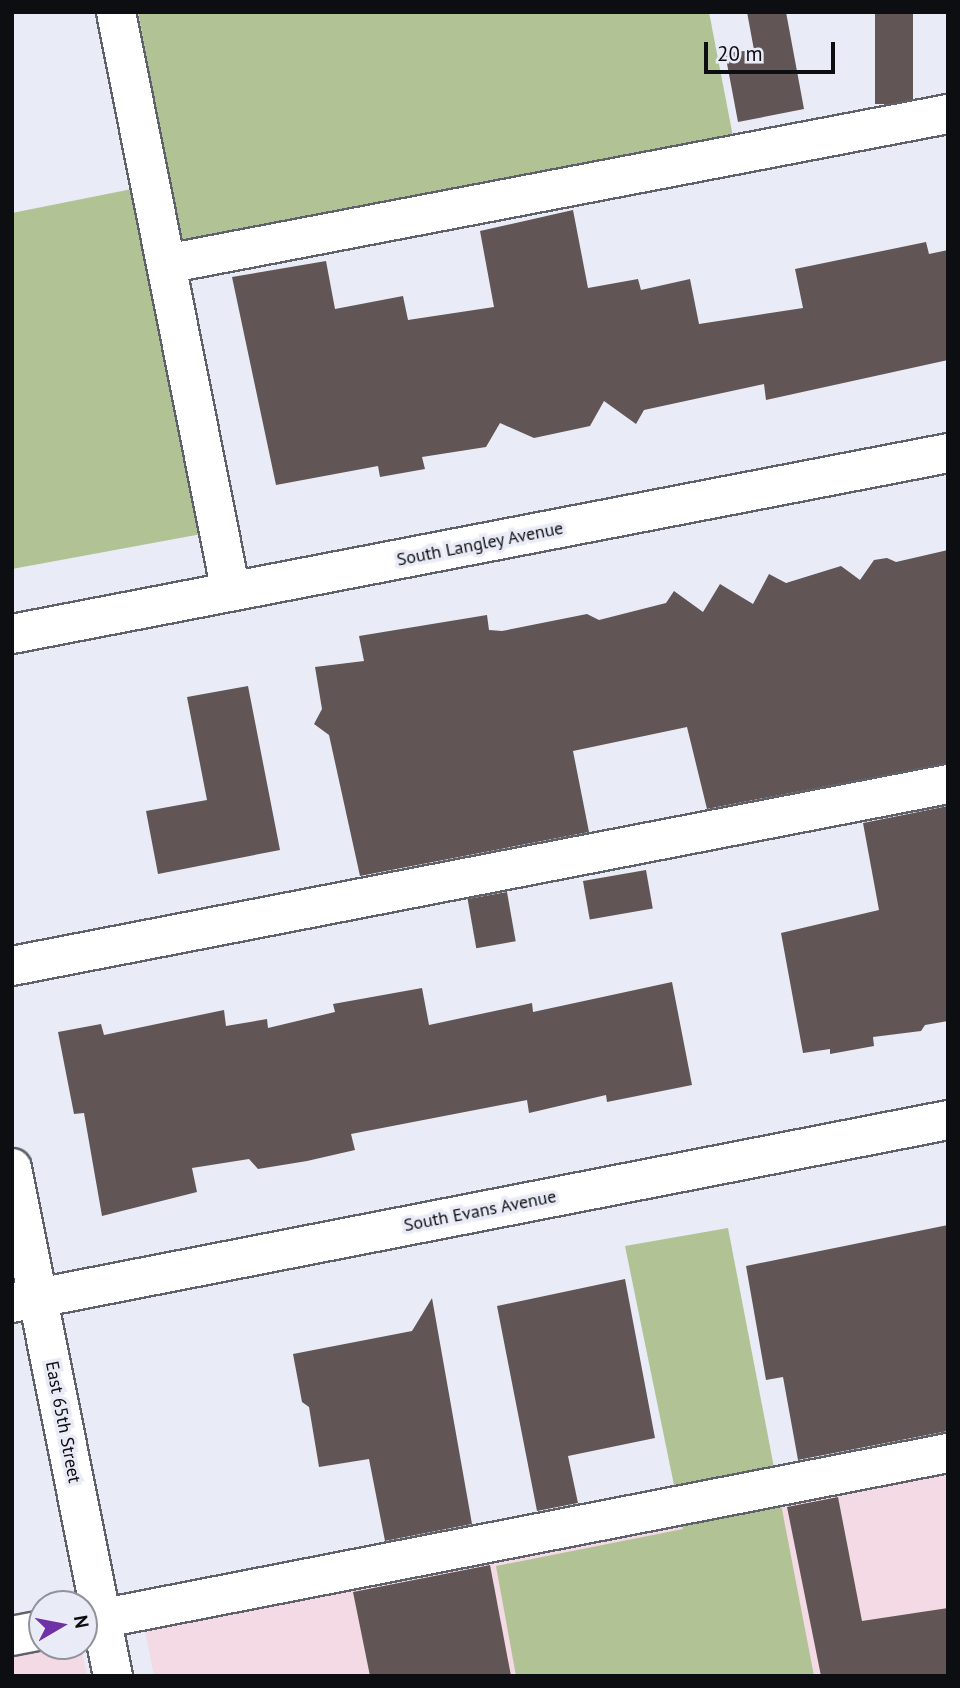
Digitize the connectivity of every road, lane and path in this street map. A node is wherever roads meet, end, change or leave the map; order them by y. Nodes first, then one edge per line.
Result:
1 (116, 12) edge
2 (948, 114) edge
3 (166, 264) junction
4 (948, 453) edge
5 (231, 592) junction
6 (12, 634) edge
7 (948, 783) edge
8 (12, 966) edge
9 (948, 1120) edge
10 (12, 1168) edge
11 (25, 1300) edge
12 (948, 1453) edge
13 (87, 1590) edge
14 (98, 1619) edge
15 (98, 1634) edge
16 (113, 1676) edge

1 - 3 street
2 - 3 street
3 - 5 street
4 - 5 street, South Langley Avenue
5 - 6 street, South Langley Avenue
7 - 8 street
9 - 11 street, South Evans Avenue
10 - 11 street, East 65th Street
11 - 13 street, East 65th Street
12 - 14 street
15 - 16 street, East 65th Street

